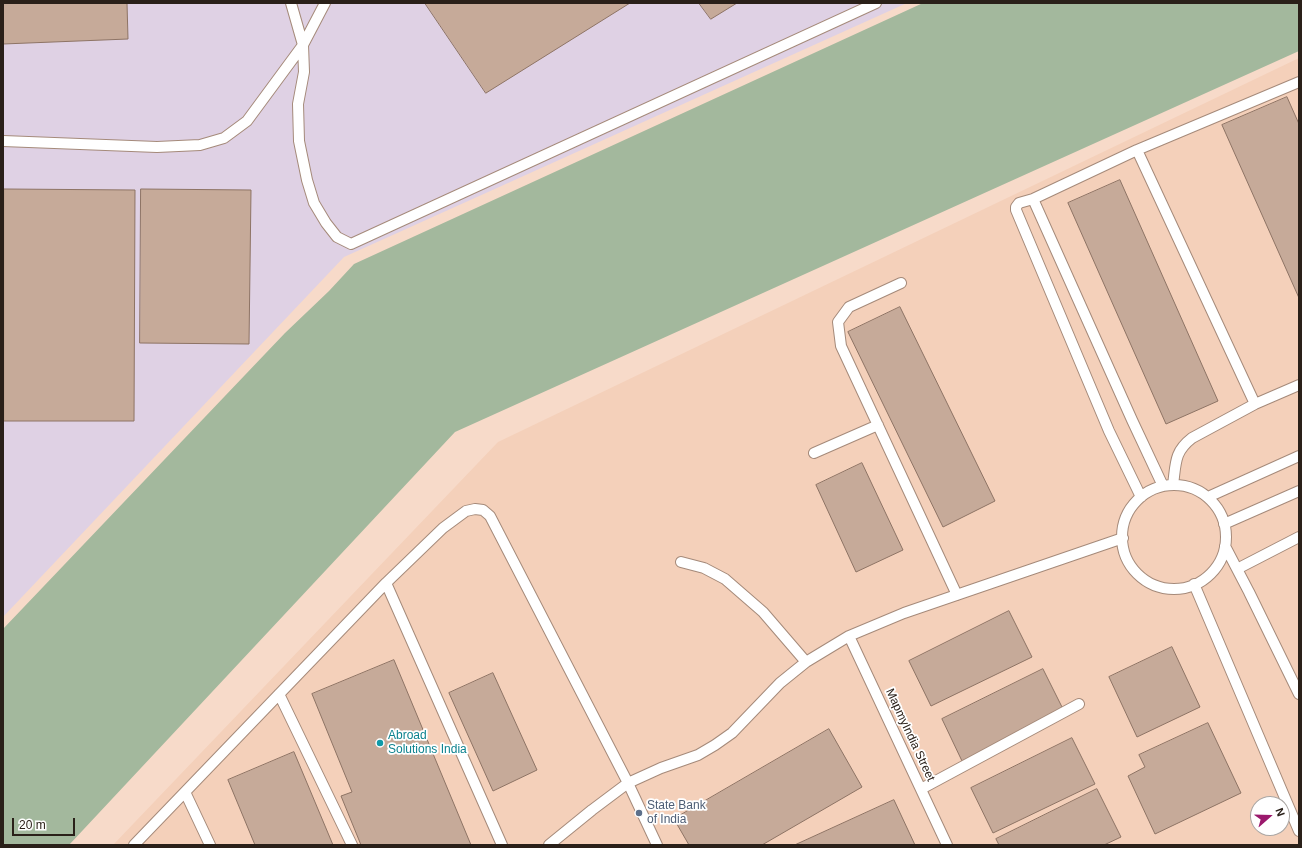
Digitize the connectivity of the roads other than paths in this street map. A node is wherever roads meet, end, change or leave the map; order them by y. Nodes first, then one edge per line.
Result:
1 (291, 3) edge
2 (325, 3) edge
3 (876, 3) edge
4 (302, 45) junction
5 (1299, 82) edge
6 (3, 141) edge
7 (1137, 150) junction
8 (1033, 199) junction
9 (901, 283) dead end
10 (1299, 385) edge
11 (1255, 404) junction
12 (878, 425) junction
13 (814, 453) dead end
14 (1299, 456) edge
15 (1168, 485) junction
16 (1299, 491) edge
17 (1141, 497) junction
18 (1208, 497) junction
19 (1224, 524) junction
20 (1299, 537) edge
21 (1123, 538) junction
22 (1225, 546) junction
23 (681, 562) dead end
24 (1237, 568) junction
25 (386, 583) junction
26 (1194, 584) junction
27 (957, 595) junction
28 (849, 636) junction
29 (806, 662) junction
30 (279, 694) junction
31 (1299, 694) edge
32 (1080, 704) dead end
33 (628, 783) junction
34 (921, 789) junction
35 (185, 792) junction
36 (1299, 831) edge
37 (134, 845) edge
38 (210, 845) edge
39 (352, 845) edge
40 (502, 845) edge
41 (549, 845) edge
42 (657, 845) edge
43 (947, 845) edge

1 - 4 lane
2 - 4 lane
3 - 4 lane
4 - 6 lane
5 - 7 lane
7 - 8 lane
7 - 11 lane
8 - 15 lane
8 - 17 lane
9 - 12 lane
10 - 11 lane
11 - 15 lane
12 - 13 lane
12 - 27 lane
14 - 18 lane
15 - 17 lane
15 - 18 lane
16 - 19 lane
17 - 21 lane
18 - 19 lane
19 - 22 lane
20 - 24 lane
21 - 26 lane
21 - 27 lane
22 - 24 lane
22 - 26 lane
23 - 29 lane
24 - 31 lane
25 - 30 lane
25 - 33 lane
25 - 40 lane
26 - 36 lane
27 - 28 lane
28 - 29 lane
28 - 34 lane, MapmyIndia Street
29 - 33 lane
30 - 35 lane
30 - 39 lane
32 - 34 lane
33 - 41 lane
33 - 42 lane
34 - 43 lane, MapmyIndia Street
35 - 37 lane
35 - 38 lane

